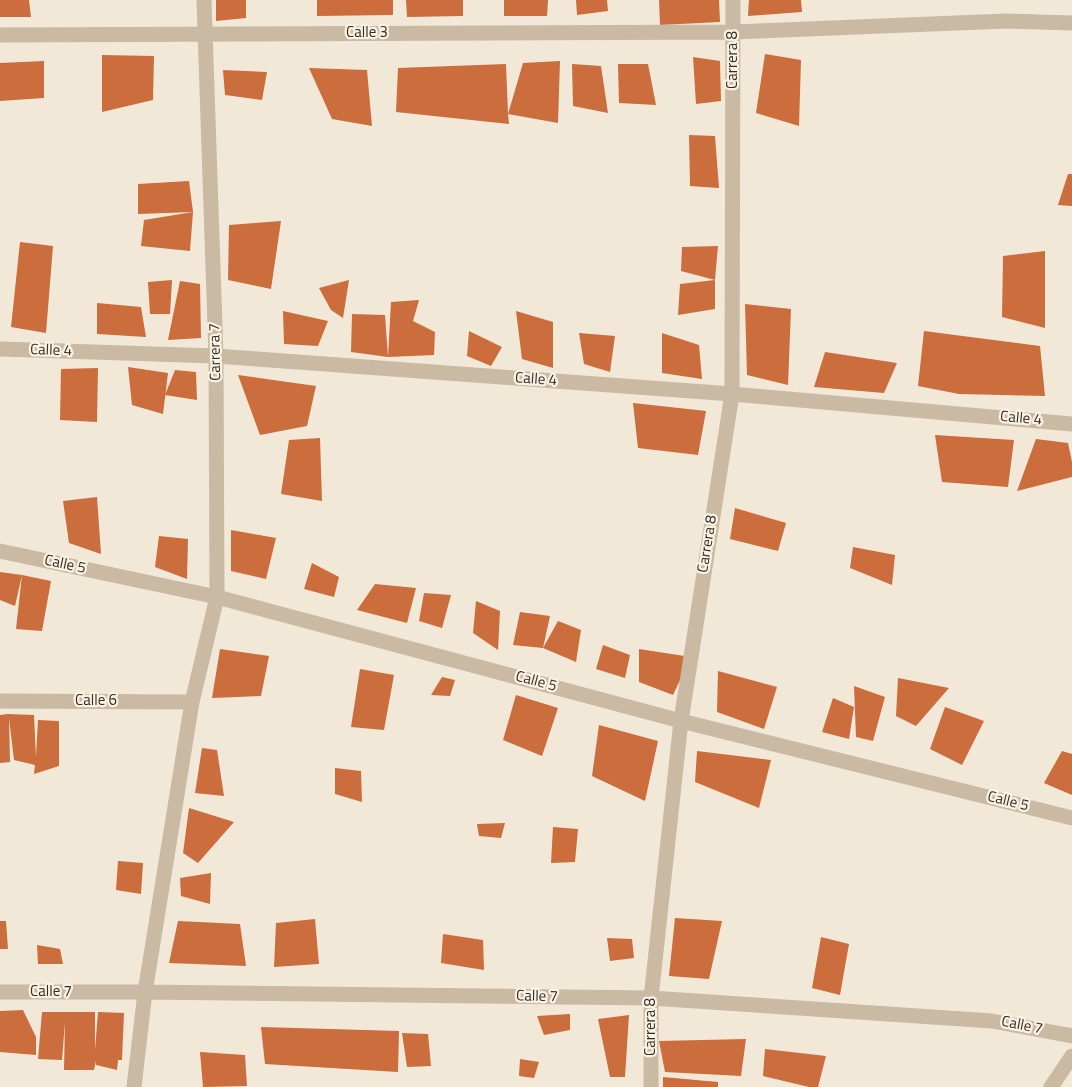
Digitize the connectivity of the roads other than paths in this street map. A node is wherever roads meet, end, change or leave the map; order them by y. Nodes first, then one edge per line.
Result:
1 (204, 0) edge
2 (733, 0) edge
3 (1072, 23) edge
4 (733, 32) junction
5 (206, 33) junction
6 (0, 35) edge
7 (0, 349) edge
8 (216, 356) junction
9 (732, 394) junction
10 (1072, 424) edge
11 (0, 551) edge
12 (217, 597) junction
13 (0, 701) edge
14 (192, 702) junction
15 (681, 721) junction
16 (1072, 818) edge
17 (0, 992) edge
18 (145, 992) junction
19 (651, 998) junction
20 (1072, 1036) edge
21 (1072, 1056) edge
22 (134, 1087) edge
23 (651, 1087) edge
24 (1051, 1087) edge

1 - 5 street, Carrera 7
2 - 4 street, Carrera 8
3 - 4 street, Calle 3
4 - 5 street, Calle 3
4 - 9 street, Carrera 8
5 - 6 street, Calle 3
5 - 8 street, Carrera 7
7 - 8 street, Calle 4
8 - 9 street, Calle 4
8 - 12 street, Carrera 7
9 - 10 street, Calle 4
9 - 15 street, Carrera 8
11 - 12 street, Calle 5
12 - 14 street, Carrera 7
12 - 15 street, Calle 5
13 - 14 street, Calle 6
14 - 18 street, Carrera 7
15 - 16 street, Calle 5
15 - 19 street, Carrera 8
17 - 18 street, Calle 7
18 - 19 street, Calle 7
18 - 22 street, Carrera 7
19 - 20 street, Calle 7
19 - 23 street, Carrera 8
21 - 24 street

